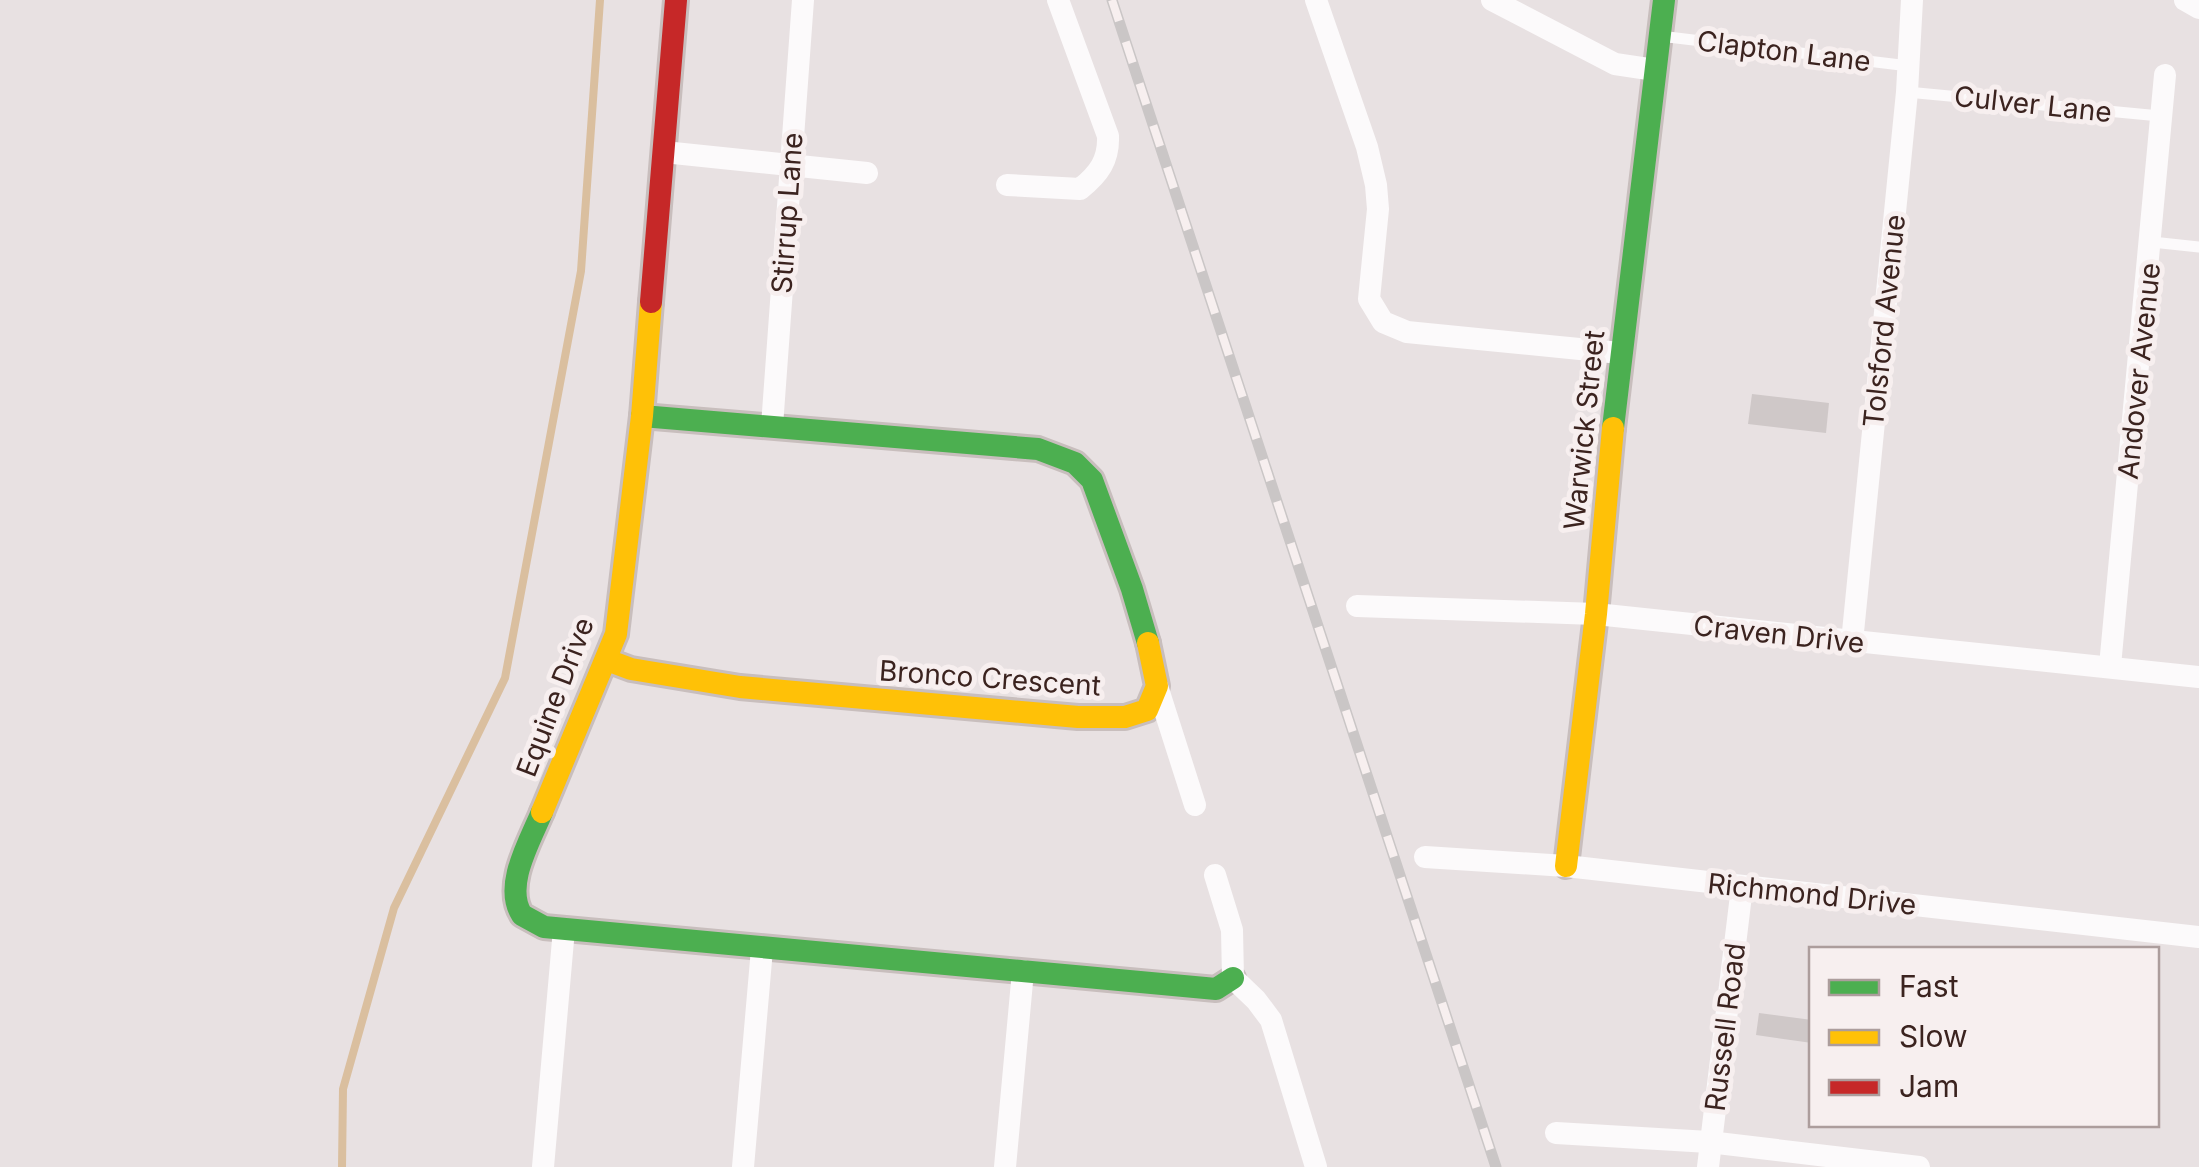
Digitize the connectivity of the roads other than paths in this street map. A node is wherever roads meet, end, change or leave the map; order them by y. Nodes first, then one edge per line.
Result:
1 (676, 0) edge
2 (803, 0) edge
3 (1058, 0) edge
4 (1316, 0) edge
5 (1492, 0) edge
6 (1664, 0) edge
7 (1912, 0) edge
8 (2184, 0) edge
9 (2199, 8) edge
10 (1659, 36) junction
11 (1909, 66) junction
12 (1655, 70) junction
13 (2165, 75) dead end
14 (1907, 92) junction
15 (2160, 116) junction
16 (664, 152) junction
17 (790, 166) junction
18 (868, 173) dead end
19 (1007, 185) dead end
20 (2152, 242) junction
21 (2199, 246) edge
22 (1620, 353) junction
23 (642, 416) junction
24 (772, 426) junction
25 (1357, 606) dead end
26 (1596, 614) junction
27 (1852, 642) junction
28 (607, 660) junction
29 (2110, 666) junction
30 (2199, 678) edge
31 (1157, 686) junction
32 (1195, 806) dead end
33 (1424, 858) dead end
34 (1566, 866) junction
35 (1216, 875) dead end
36 (1742, 887) junction
37 (564, 929) junction
38 (2199, 936) edge
39 (762, 948) junction
40 (1022, 971) junction
41 (1232, 978) junction
42 (1556, 1133) dead end
43 (1710, 1142) junction
44 (544, 1167) edge
45 (744, 1167) edge
46 (1005, 1167) edge
47 (1316, 1167) edge
48 (1708, 1167) edge
49 (1919, 1167) edge

1 - 16 street, Equine Drive
2 - 17 street, Stirrup Lane
3 - 19 street
4 - 22 street
5 - 12 street
6 - 10 street, Warwick Street
7 - 11 street, Tolsford Avenue
8 - 9 street
10 - 11 lane, Clapton Lane
10 - 12 street, Warwick Street
11 - 14 street, Tolsford Avenue
12 - 22 street, Warwick Street
13 - 15 street, Andover Avenue
14 - 15 lane, Culver Lane
14 - 27 street, Tolsford Avenue
15 - 20 street, Andover Avenue
16 - 17 street
16 - 23 street, Equine Drive
17 - 18 street
17 - 24 street, Stirrup Lane
20 - 21 lane
20 - 29 street, Andover Avenue
22 - 26 street, Warwick Street
23 - 24 street
23 - 28 street, Equine Drive
24 - 31 street
25 - 26 street, Craven Drive
26 - 27 street, Craven Drive
26 - 34 street, Warwick Street
27 - 29 street, Craven Drive
28 - 31 street, Bronco Crescent
28 - 37 street, Equine Drive
29 - 30 street, Craven Drive
31 - 32 street
33 - 34 street, Richmond Drive
34 - 36 street, Richmond Drive
35 - 41 street
36 - 38 street, Richmond Drive
36 - 43 street, Russell Road
37 - 39 street, Equine Drive
37 - 44 street
39 - 40 street, Equine Drive
39 - 45 street
40 - 41 street, Equine Drive
40 - 46 street
41 - 47 street
42 - 43 street
43 - 48 street, Russell Road
43 - 49 street

